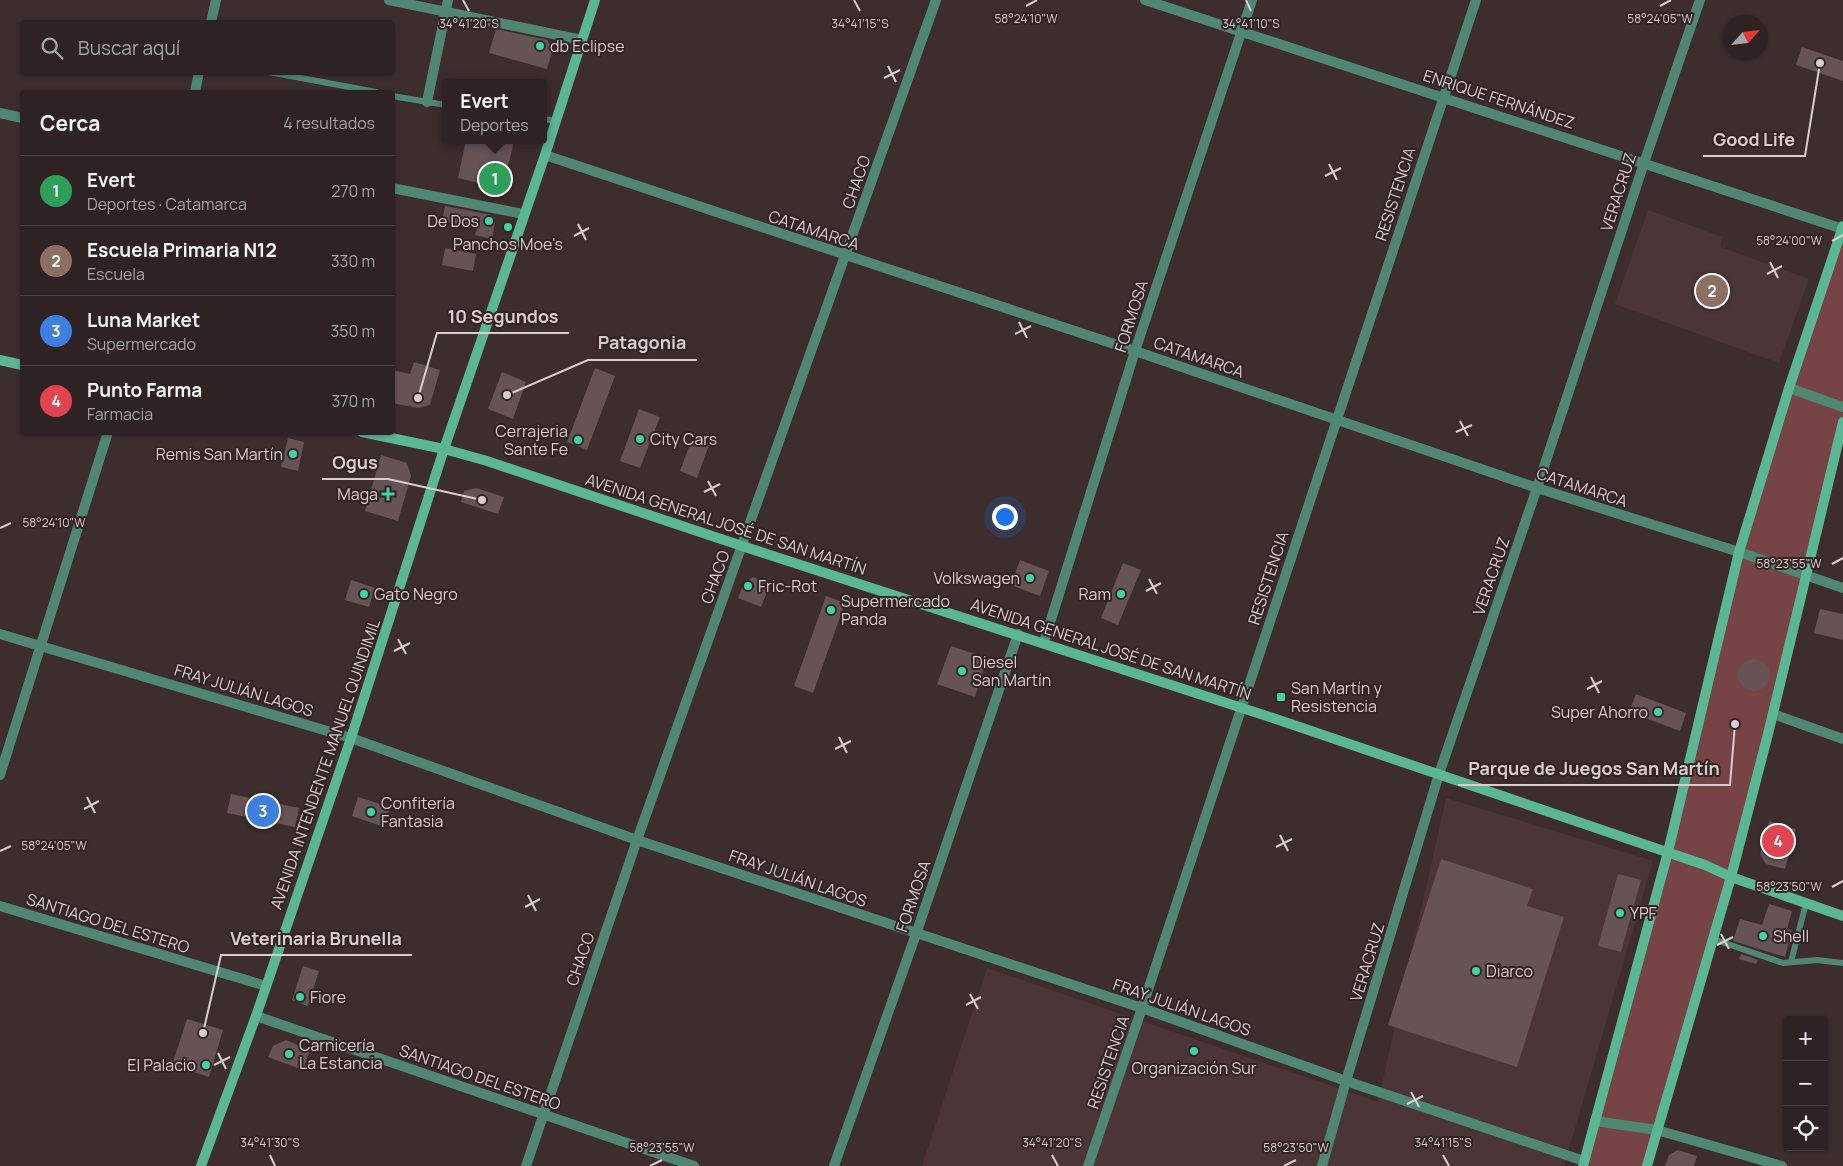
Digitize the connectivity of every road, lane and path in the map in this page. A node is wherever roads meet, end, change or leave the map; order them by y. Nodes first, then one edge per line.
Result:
1 (216, 0) edge
2 (389, 0) edge
3 (448, 0) edge
4 (595, 0) edge
5 (936, 0) edge
6 (1145, 0) edge
7 (1252, 0) edge
8 (1476, 0) edge
9 (1700, 0) edge
10 (446, 11) junction
11 (211, 20) edge
12 (1241, 32) junction
13 (582, 40) junction
14 (198, 75) edge
15 (285, 75) edge
16 (195, 90) edge
17 (365, 90) edge
18 (395, 97) edge
19 (1443, 97) junction
20 (427, 102) junction
21 (442, 104) edge
22 (0, 114) edge
23 (20, 118) edge
24 (547, 120) edge
25 (556, 121) junction
26 (545, 155) junction
27 (1644, 162) junction
28 (395, 189) edge
29 (524, 214) junction
30 (1843, 228) edge
31 (846, 256) junction
32 (1135, 351) junction
33 (0, 360) edge
34 (20, 365) edge
35 (1789, 388) junction
36 (1843, 407) edge
37 (1336, 419) junction
38 (1843, 422) edge
39 (107, 435) edge
40 (376, 435) edge
41 (444, 449) junction
42 (1537, 488) junction
43 (742, 546) junction
44 (1739, 552) junction
45 (1806, 575) junction
46 (1843, 588) edge
47 (0, 634) edge
48 (1018, 634) junction
49 (1044, 642) junction
50 (40, 645) junction
51 (1241, 708) junction
52 (1773, 714) junction
53 (351, 738) junction
54 (1843, 739) edge
55 (1440, 774) junction
56 (0, 775) edge
57 (637, 840) junction
58 (1668, 852) junction
59 (1731, 877) junction
60 (1806, 903) junction
61 (0, 906) edge
62 (1843, 916) edge
63 (916, 934) junction
64 (1713, 939) junction
65 (1791, 962) junction
66 (1843, 963) edge
67 (266, 986) junction
68 (1142, 1008) junction
69 (256, 1016) junction
70 (1346, 1081) junction
71 (544, 1115) junction
72 (1595, 1121) junction
73 (1657, 1130) junction
74 (1583, 1163) edge
75 (201, 1166) edge
76 (526, 1166) edge
77 (694, 1166) edge
78 (834, 1166) edge
79 (1088, 1166) edge
80 (1322, 1166) edge
81 (1647, 1166) edge
82 (1782, 1166) edge

1 - 11 street
2 - 10 street
3 - 10 street
4 - 13 main road, AVENIDA INTENDENTE MANUEL QUINDIMIL
5 - 31 street, CHACO
6 - 12 street, ENRIQUE FERNÁNDEZ
7 - 12 street, FORMOSA
8 - 19 street, RESISTENCIA
9 - 27 street, VERACRUZ
10 - 13 street
10 - 20 street
12 - 19 street, ENRIQUE FERNÁNDEZ
12 - 32 street, FORMOSA
13 - 25 main road, AVENIDA INTENDENTE MANUEL QUINDIMIL
14 - 16 street
15 - 17 lane
18 - 20 lane
19 - 27 street, ENRIQUE FERNÁNDEZ
19 - 37 street, RESISTENCIA
20 - 21 lane
22 - 23 street
24 - 25 lane
25 - 26 main road, AVENIDA INTENDENTE MANUEL QUINDIMIL
26 - 29 main road, AVENIDA INTENDENTE MANUEL QUINDIMIL
26 - 31 street, CATAMARCA
27 - 30 street, ENRIQUE FERNÁNDEZ
27 - 42 street, VERACRUZ
28 - 29 street
29 - 41 main road, AVENIDA INTENDENTE MANUEL QUINDIMIL
30 - 35 main road
31 - 32 street, CATAMARCA
31 - 43 street, CHACO
32 - 37 street, CATAMARCA
32 - 49 street, FORMOSA
33 - 34 main road
35 - 36 street
35 - 44 main road
37 - 42 street, CATAMARCA
37 - 51 street, RESISTENCIA
38 - 45 main road
39 - 50 street
40 - 41 main road, AVENIDA GENERAL JOSÉ DE SAN MARTÍN
41 - 43 main road, AVENIDA GENERAL JOSÉ DE SAN MARTÍN
41 - 53 main road, AVENIDA INTENDENTE MANUEL QUINDIMIL
42 - 44 street, CATAMARCA
42 - 55 street, VERACRUZ
43 - 48 main road, AVENIDA GENERAL JOSÉ DE SAN MARTÍN
43 - 57 street, CHACO
44 - 45 street, CATAMARCA
44 - 58 main road
45 - 46 street, CATAMARCA
45 - 52 main road
47 - 50 street, FRAY JULIÁN LAGOS
48 - 49 main road, AVENIDA GENERAL JOSÉ DE SAN MARTÍN
48 - 63 street, FORMOSA
49 - 51 main road, AVENIDA GENERAL JOSÉ DE SAN MARTÍN
50 - 53 street, FRAY JULIÁN LAGOS
50 - 56 street
51 - 55 main road, AVENIDA GENERAL JOSÉ DE SAN MARTÍN
51 - 68 street, RESISTENCIA
52 - 54 street
52 - 59 main road
53 - 57 street, FRAY JULIÁN LAGOS
53 - 67 main road, AVENIDA INTENDENTE MANUEL QUINDIMIL
55 - 58 main road, AVENIDA GENERAL JOSÉ DE SAN MARTÍN
55 - 70 street, VERACRUZ
57 - 63 street, FRAY JULIÁN LAGOS
57 - 71 street, CHACO
58 - 59 main road, AVENIDA GENERAL JOSÉ DE SAN MARTÍN
58 - 72 main road
59 - 60 main road, AVENIDA GENERAL JOSÉ DE SAN MARTÍN
59 - 64 main road
60 - 62 main road, AVENIDA GENERAL JOSÉ DE SAN MARTÍN
60 - 65 lane
61 - 67 street, SANTIAGO DEL ESTERO
63 - 68 street, FRAY JULIÁN LAGOS
63 - 78 street, FORMOSA
64 - 65 lane
64 - 73 main road
65 - 66 lane
67 - 69 main road, AVENIDA INTENDENTE MANUEL QUINDIMIL
68 - 70 street, FRAY JULIÁN LAGOS
68 - 79 street, RESISTENCIA
69 - 71 street, SANTIAGO DEL ESTERO
69 - 75 main road, AVENIDA INTENDENTE MANUEL QUINDIMIL
70 - 74 street, FRAY JULIÁN LAGOS
70 - 80 street, VERACRUZ
71 - 76 street, CHACO
71 - 77 street, SANTIAGO DEL ESTERO
72 - 73 street
72 - 74 main road
73 - 81 main road
73 - 82 street

